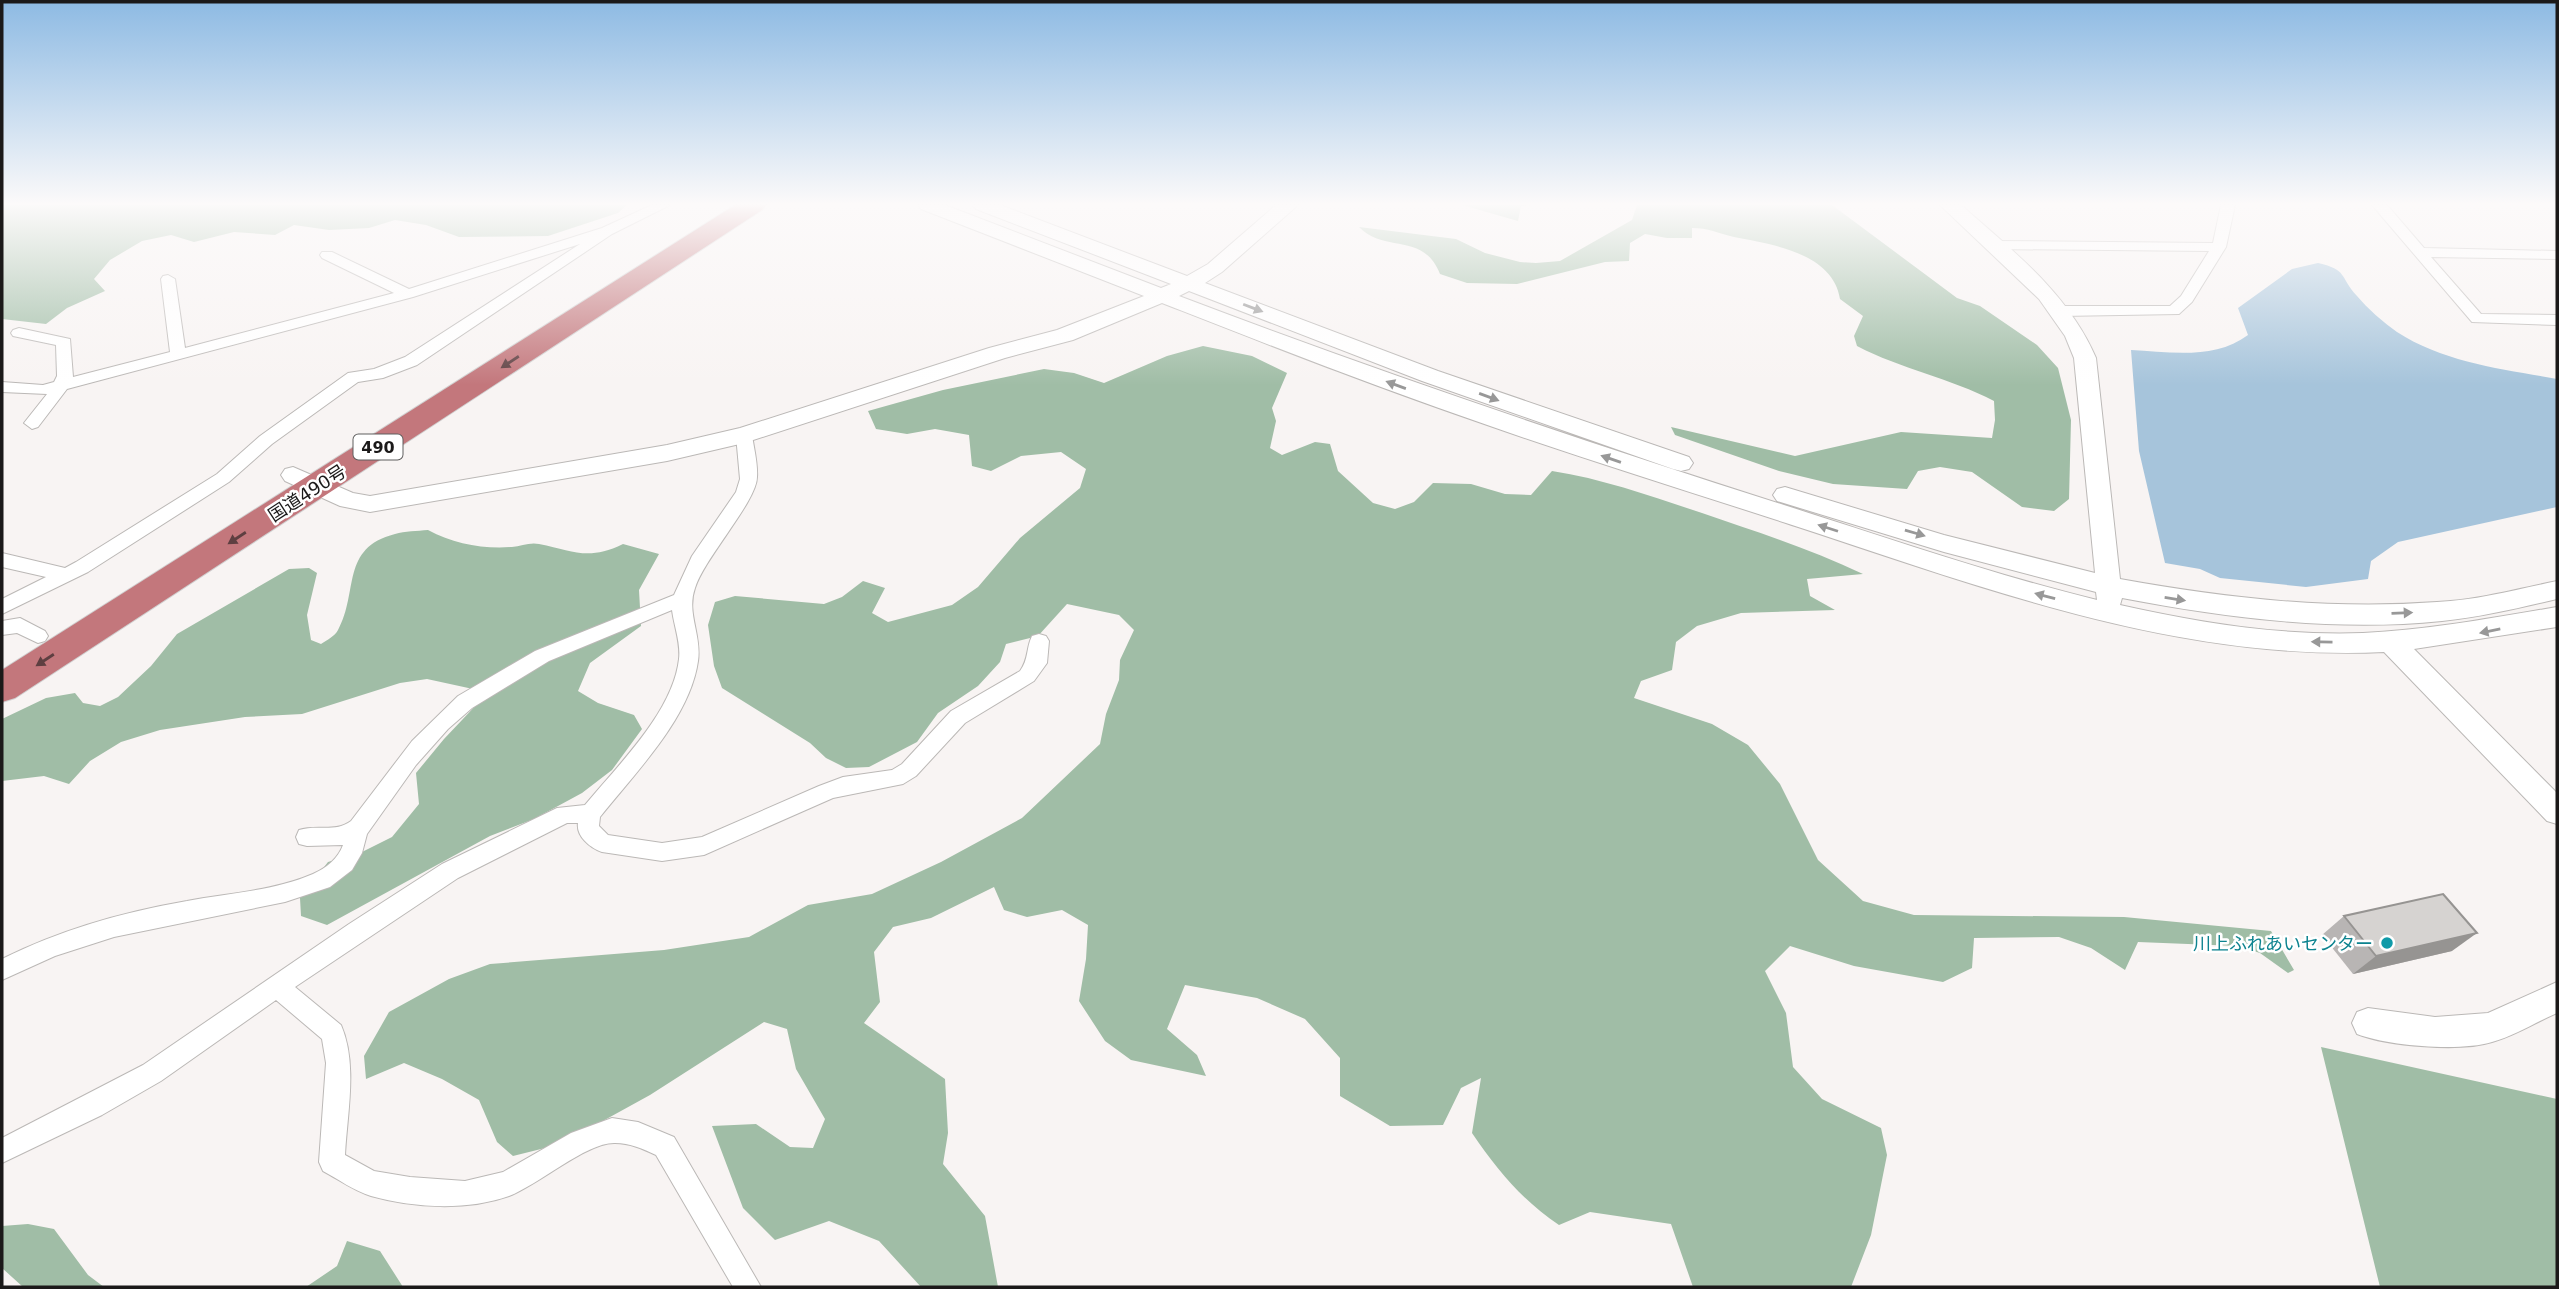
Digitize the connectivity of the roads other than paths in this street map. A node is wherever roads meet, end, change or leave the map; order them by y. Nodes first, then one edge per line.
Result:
1 (347, 265) edge
2 (499, 265) edge
3 (559, 265) edge
4 (628, 265) edge
5 (655, 265) edge
6 (1082, 265) edge
7 (1143, 265) edge
8 (1218, 265) edge
9 (2014, 265) edge
10 (2208, 265) edge
11 (2431, 265) edge
12 (168, 279) dead end
13 (1190, 283) junction
14 (408, 294) junction
15 (1164, 297) junction
16 (2061, 311) junction
17 (2557, 320) edge
18 (19, 333) dead end
19 (178, 355) junction
20 (59, 386) junction
21 (2, 387) edge
22 (32, 423) dead end
23 (744, 435) junction
24 (305, 481) junction
25 (2, 560) edge
26 (68, 575) junction
27 (2108, 586) junction
28 (2557, 590) edge
29 (682, 599) junction
30 (2, 607) edge
31 (2111, 613) junction
32 (2557, 617) edge
33 (2, 628) edge
34 (38, 636) junction
35 (1039, 641) dead end
36 (2390, 641) junction
37 (2, 659) edge
38 (2, 688) edge
39 (2557, 812) edge
40 (590, 814) junction
41 (356, 830) junction
42 (307, 837) dead end
43 (2, 970) edge
44 (276, 986) junction
45 (2557, 997) edge
46 (2368, 1023) dead end
47 (2, 1151) edge
48 (748, 1287) edge

1 - 14 street
2 - 14 street
3 - 26 street
4 - 24 highway, 国道490号 / 490
5 -> 24 highway, 国道490号 / 490
6 - 15 street
7 - 13 street
8 - 13 street
9 - 16 street
10 - 16 street
11 - 17 street
12 - 19 street
13 - 15 street
13 -> 27 street
14 - 19 street
15 - 23 street
31 -> 15 street
16 - 27 street
18 - 20 street
19 - 20 street
20 - 21 street
20 - 22 street
23 - 24 street
23 - 29 street
24 - 34 highway, 国道490号 / 490
24 -> 38 highway, 国道490号 / 490
25 - 26 street
26 - 30 street
27 -> 28 street
27 - 31 street
29 - 40 street
29 - 41 street
36 -> 31 street
32 -> 36 street
33 - 34 street
34 - 37 highway, 国道490号 / 490
35 - 40 street
36 - 39 street
40 - 44 street
41 - 42 street
41 - 43 street
44 - 47 street
44 - 48 street
45 - 46 street

